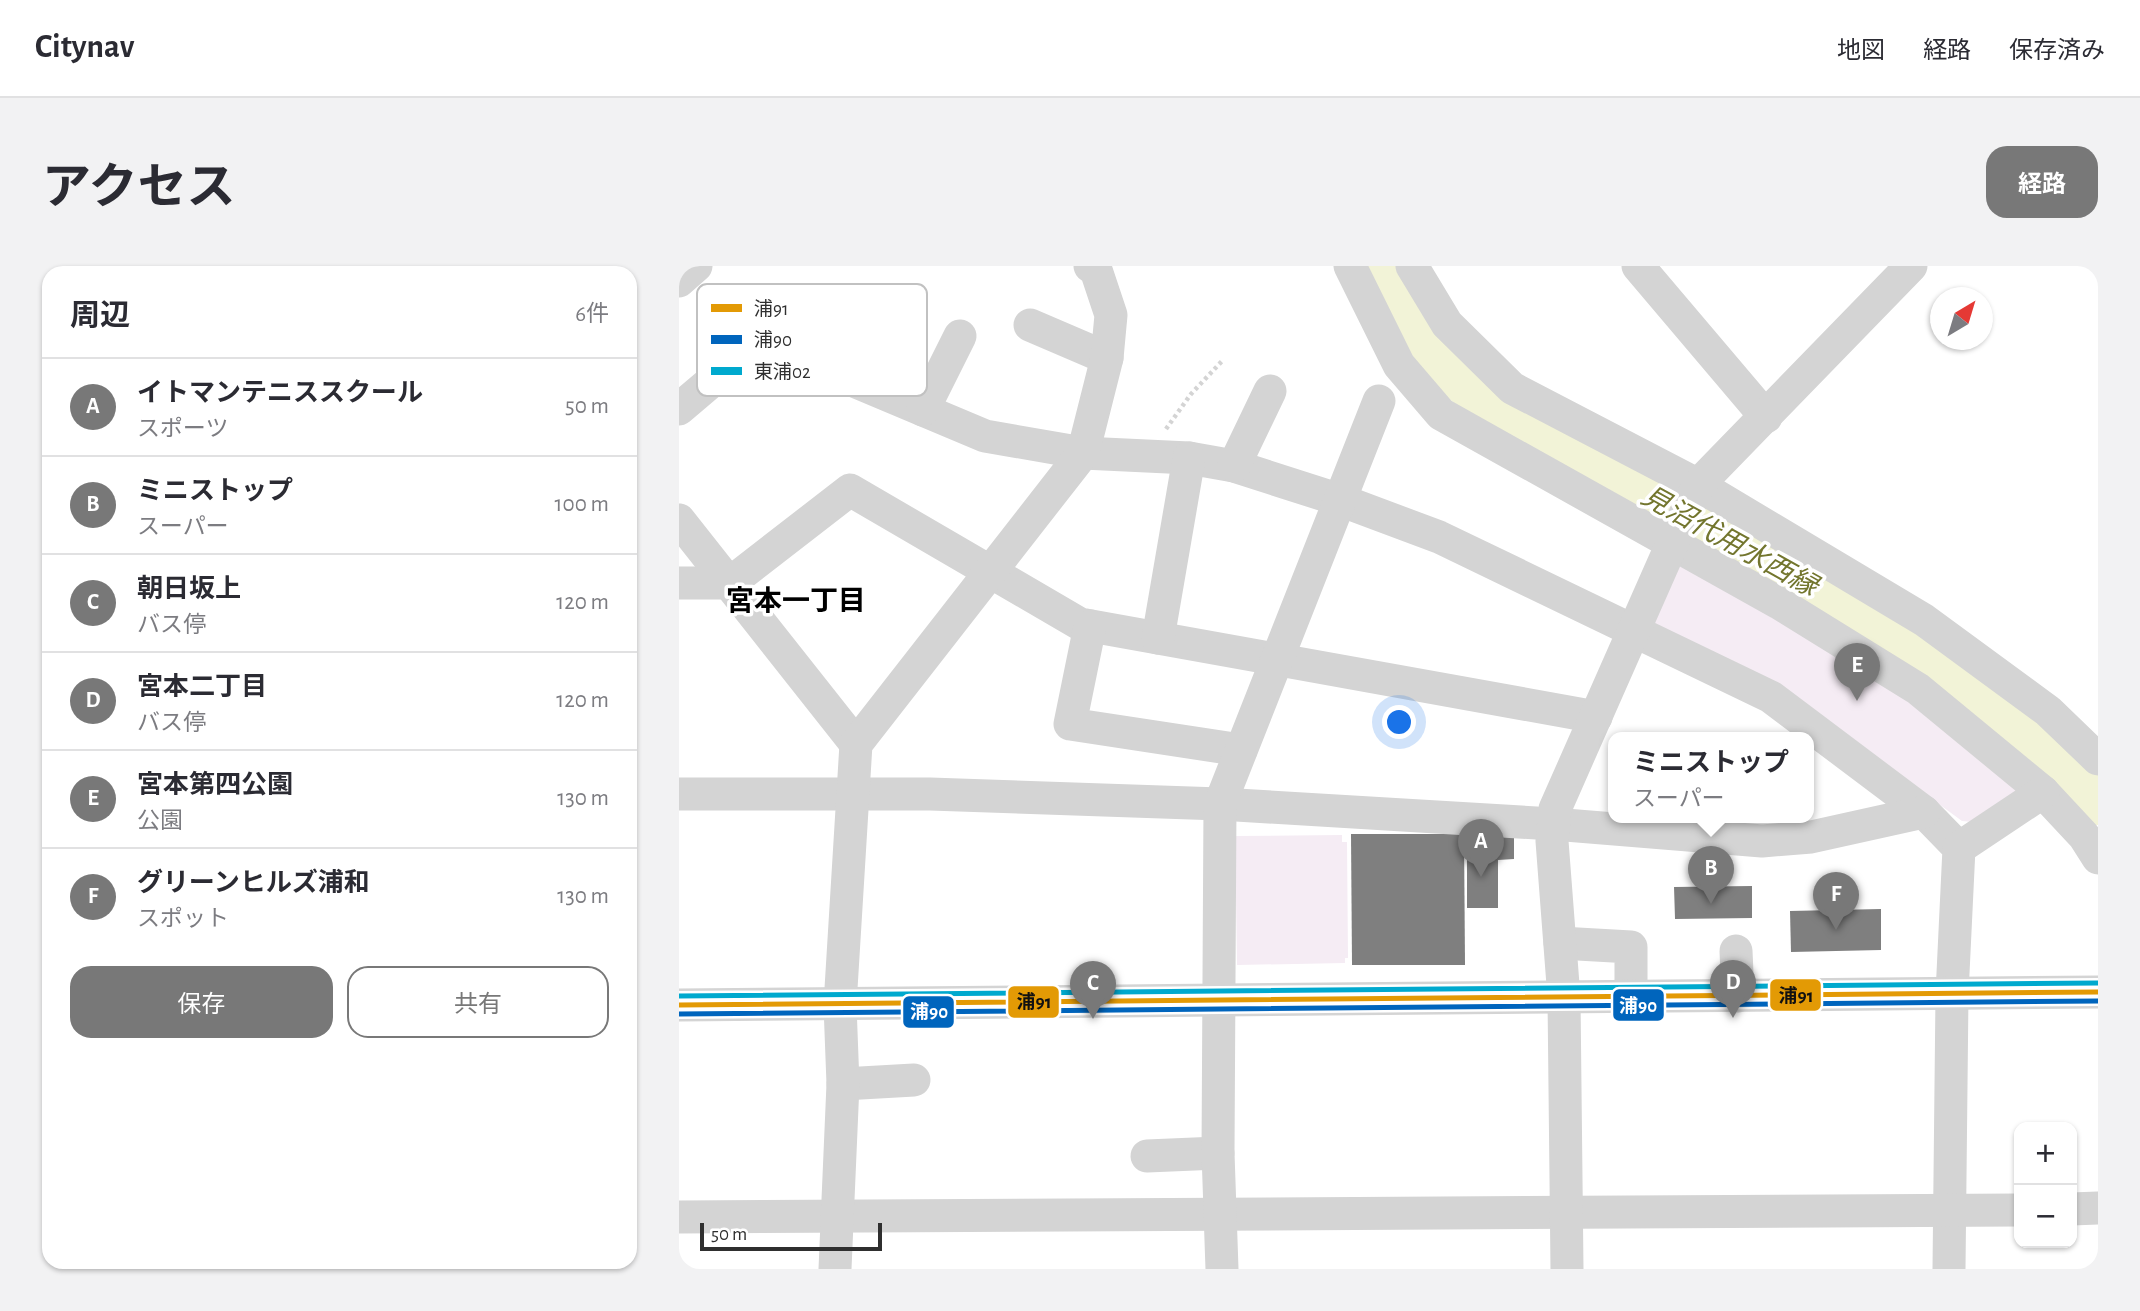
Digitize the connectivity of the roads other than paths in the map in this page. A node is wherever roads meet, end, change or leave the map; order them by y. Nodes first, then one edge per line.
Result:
1 (696, 266) edge
2 (1090, 266) edge
3 (1350, 266) edge
4 (1412, 266) edge
5 (1638, 266) edge
6 (1911, 266) edge
7 (679, 281) edge
8 (1030, 325) dead end
9 (960, 336) dead end
10 (1107, 358) junction
11 (1389, 383) junction
12 (1270, 391) dead end
13 (697, 394) edge
14 (890, 396) edge
15 (679, 409) edge
16 (923, 410) junction
17 (1766, 417) junction
18 (1083, 453) junction
19 (1189, 458) junction
20 (1234, 466) junction
21 (1695, 491) junction
22 (1341, 500) junction
23 (679, 520) edge
24 (1674, 540) junction
25 (990, 572) junction
26 (679, 583) edge
27 (730, 583) junction
28 (1090, 626) junction
29 (1633, 632) junction
30 (1158, 638) junction
31 (1277, 660) junction
32 (1596, 718) junction
33 (856, 744) junction
34 (1241, 750) junction
35 (2098, 759) edge
36 (2043, 792) junction
37 (679, 794) edge
38 (854, 794) junction
39 (1220, 804) junction
40 (1924, 812) junction
41 (1553, 824) junction
42 (1959, 848) junction
43 (2098, 858) edge
44 (1560, 943) junction
45 (1736, 951) dead end
46 (2098, 992) edge
47 (1952, 994) junction
48 (1738, 996) junction
49 (1631, 997) junction
50 (1564, 998) junction
51 (1221, 999) junction
52 (679, 1004) edge
53 (840, 1005) junction
54 (914, 1080) dead end
55 (843, 1084) junction
56 (1218, 1153) junction
57 (1147, 1156) dead end
58 (2098, 1208) edge
59 (2077, 1209) edge
60 (2014, 1210) edge
61 (1566, 1212) junction
62 (1949, 1212) junction
63 (1221, 1215) junction
64 (837, 1216) junction
65 (679, 1217) edge
66 (835, 1269) edge
67 (1222, 1269) edge
68 (1567, 1269) edge
69 (1949, 1269) edge

1 - 7 street
2 - 10 street
3 - 11 street
4 - 21 street
5 - 17 street
6 - 17 street
8 - 10 street
9 - 16 street
10 - 18 street
11 - 22 street
11 - 24 street
12 - 20 street
13 - 15 street
14 - 16 street
16 - 18 street
17 - 21 street
18 - 19 street
18 - 25 street
19 - 20 street
19 - 30 street
20 - 22 street
21 - 24 street
21 - 35 street
22 - 29 street
22 - 31 street
23 - 27 street
24 - 29 street
24 - 36 street
25 - 27 street
25 - 28 street
25 - 33 street
26 - 27 street
27 - 33 street
28 - 30 street
28 - 34 street
29 - 32 street
29 - 40 street
30 - 31 street
31 - 32 street
31 - 34 street
32 - 41 street
33 - 38 street
34 - 39 street
36 - 42 street
36 - 43 street
37 - 38 street
38 - 39 street
38 - 53 street
39 - 41 street
39 - 51 street
40 - 41 street
40 - 42 street
41 - 44 street
42 - 47 street
44 - 49 street
44 - 50 street
45 - 48 street
46 - 47 street
47 - 48 street
47 - 62 street
48 - 49 street
49 - 50 street
50 - 51 street
50 - 61 street
51 - 53 street
51 - 56 street
52 - 53 street
53 - 55 street
54 - 55 street
55 - 64 street
56 - 57 street
56 - 63 street
58 - 59 street
60 - 62 street
61 - 62 street
61 - 63 street
61 - 68 street
62 - 69 street
63 - 64 street
63 - 67 street
64 - 65 street
64 - 66 street

